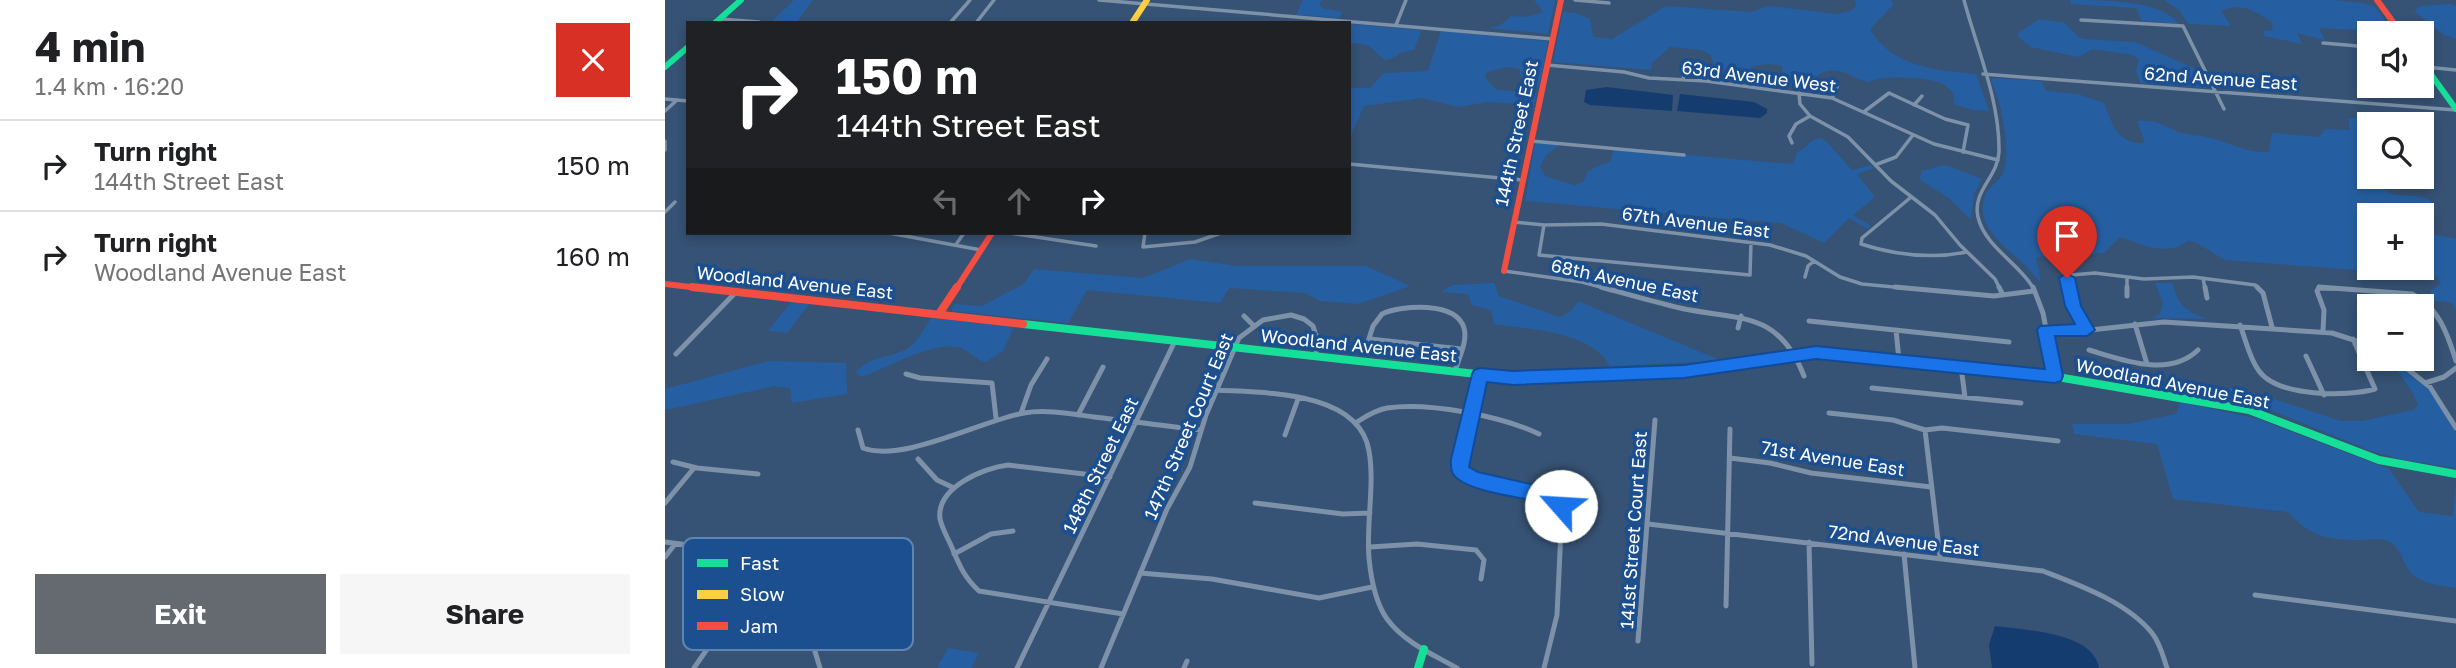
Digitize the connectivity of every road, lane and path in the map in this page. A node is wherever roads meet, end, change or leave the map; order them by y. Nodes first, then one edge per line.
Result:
1 (741, 0) edge
2 (970, 0) edge
3 (994, 0) edge
4 (1099, 0) edge
5 (1406, 0) edge
6 (1560, 0) edge
7 (1575, 0) edge
8 (1964, 0) edge
9 (2377, 0) edge
10 (1146, 2) edge
11 (1609, 2) dead end
12 (2081, 20) dead end
13 (717, 21) edge
14 (952, 21) edge
15 (978, 21) edge
16 (1133, 21) edge
17 (2392, 21) edge
18 (1396, 25) junction
19 (1553, 38) junction
20 (2323, 43) dead end
21 (2357, 46) edge
22 (686, 49) edge
23 (1686, 63) dead end
24 (1547, 65) junction
25 (2434, 66) edge
26 (665, 67) edge
27 (2456, 70) edge
28 (1983, 74) junction
29 (2434, 78) edge
30 (1683, 80) junction
31 (1837, 87) dead end
32 (2215, 92) junction
33 (1799, 93) junction
34 (1922, 96) dead end
35 (1832, 98) junction
36 (665, 99) edge
37 (677, 100) junction
38 (686, 101) edge
39 (1914, 105) junction
40 (2224, 109) dead end
41 (2456, 109) edge
42 (665, 111) edge
43 (1865, 111) junction
44 (1810, 116) junction
45 (1913, 135) junction
46 (665, 141) edge
47 (1530, 141) junction
48 (1792, 143) dead end
49 (665, 150) edge
50 (1963, 152) junction
51 (1684, 155) dead end
52 (1999, 160) junction
53 (1351, 164) edge
54 (1875, 164) junction
55 (1522, 180) junction
56 (1910, 198) junction
57 (675, 202) dead end
58 (665, 212) edge
59 (1513, 221) junction
60 (1544, 225) junction
61 (903, 235) edge
62 (963, 235) edge
63 (991, 235) edge
64 (1022, 235) edge
65 (1146, 235) edge
66 (1218, 235) edge
67 (957, 243) junction
68 (1751, 243) junction
69 (1096, 246) dead end
70 (981, 250) junction
71 (1967, 252) junction
72 (1814, 261) junction
73 (1504, 271) joint
74 (1805, 277) dead end
75 (2127, 277) junction
76 (2203, 278) junction
77 (665, 284) edge
78 (2034, 291) junction
79 (2369, 291) junction
80 (737, 292) junction
81 (2370, 294) edge
82 (2003, 295) junction
83 (2127, 296) dead end
84 (2207, 298) dead end
85 (939, 314) junction
86 (1244, 316) dead end
87 (1741, 316) junction
88 (1809, 321) dead end
89 (2135, 324) junction
90 (1252, 325) junction
91 (2241, 326) junction
92 (2271, 327) junction
93 (1738, 328) dead end
94 (1896, 330) junction
95 (2045, 330) junction
96 (2087, 330) junction
97 (2323, 331) junction
98 (2353, 338) junction
99 (1370, 339) junction
100 (2357, 340) edge
101 (1175, 341) junction
102 (2009, 341) dead end
103 (1234, 347) junction
104 (1366, 348) dead end
105 (1461, 349) junction
106 (2089, 350) dead end
107 (2198, 350) dead end
108 (676, 354) dead end
109 (1796, 355) junction
110 (1316, 356) junction
111 (2306, 356) dead end
112 (1047, 359) dead end
113 (1899, 360) junction
114 (2456, 361) edge
115 (2147, 365) junction
116 (1961, 366) junction
117 (1103, 367) dead end
118 (2456, 368) edge
119 (2410, 371) edge
120 (1455, 372) junction
121 (906, 374) dead end
122 (1480, 374) junction
123 (1804, 376) dead end
124 (2055, 376) junction
125 (2425, 383) junction
126 (1872, 388) dead end
127 (1216, 390) junction
128 (2324, 395) junction
129 (1965, 397) junction
130 (1298, 399) junction
131 (2021, 403) dead end
132 (1021, 413) junction
133 (1829, 413) dead end
134 (1078, 415) junction
135 (1470, 415) junction
136 (995, 417) junction
137 (1655, 421) dead end
138 (1136, 422) junction
139 (1357, 422) junction
140 (2456, 428) edge
141 (1730, 429) dead end
142 (858, 430) dead end
143 (1201, 430) junction
144 (1924, 430) junction
145 (1286, 435) dead end
146 (1539, 435) dead end
147 (2059, 441) dead end
148 (1730, 458) junction
149 (918, 459) dead end
150 (673, 462) dead end
151 (694, 467) junction
152 (758, 474) dead end
153 (2456, 474) edge
154 (1110, 477) junction
155 (1931, 486) junction
156 (952, 491) junction
157 (665, 503) edge
158 (1255, 503) dead end
159 (1370, 513) junction
160 (1648, 524) junction
161 (1013, 531) dead end
162 (1727, 533) junction
163 (665, 542) edge
164 (1809, 542) junction
165 (676, 544) junction
166 (683, 545) edge
167 (1370, 547) junction
168 (954, 554) junction
169 (1904, 554) junction
170 (665, 557) edge
171 (1940, 557) junction
172 (1140, 573) junction
173 (1481, 579) dead end
174 (1372, 587) junction
175 (2255, 594) dead end
176 (1048, 602) junction
177 (1726, 606) dead end
178 (1123, 614) junction
179 (2456, 621) edge
180 (1638, 641) dead end
181 (1424, 649) junction
182 (706, 650) edge
183 (814, 650) edge
184 (1812, 664) dead end
185 (694, 668) edge
186 (820, 668) edge
187 (1017, 668) edge
188 (1101, 668) edge
189 (1418, 668) edge
190 (1457, 668) edge
191 (1544, 668) edge
192 (1915, 668) edge
193 (2167, 668) edge

1 - 13 street
2 - 14 street
3 - 15 street
4 - 10 street
5 - 18 street
6 - 19 street, 144th Street East
7 - 11 street
8 - 28 street
9 - 17 street
10 - 16 street
10 - 18 street
12 - 32 street
18 - 19 street
19 - 24 street, 144th Street East
20 - 21 street
22 - 26 street
23 - 30 street
24 - 30 street, 63rd Avenue West
24 - 47 street, 144th Street East
25 - 27 street
28 - 32 street, 62nd Avenue East
28 - 52 street
29 - 41 street
30 - 33 street, 63rd Avenue West
31 - 35 street
32 - 40 street
32 - 41 street, 62nd Avenue East
33 - 35 street, 63rd Avenue West
33 - 44 street
34 - 39 street
35 - 43 street, 63rd Avenue West
36 - 37 street
37 - 38 street
37 - 42 street
39 - 43 street
39 - 50 street
43 - 45 street, 63rd Avenue West
44 - 48 street
44 - 54 street
45 - 50 street, 63rd Avenue West
45 - 54 street
46 - 49 street
47 - 51 street
47 - 55 street, 144th Street East
50 - 52 street, 63rd Avenue West
52 - 78 street
53 - 55 street
54 - 56 street
55 - 59 street, 144th Street East
56 - 71 street
56 - 71 street
57 - 58 street
59 - 60 street, 67th Avenue East
59 - 73 street, 144th Street East
60 - 68 street, 67th Avenue East
60 - 68 street
61 - 67 street
62 - 67 street
63 - 70 street
64 - 69 street
65 - 66 street
67 - 70 street
68 - 72 street, 67th Avenue East
70 - 85 street
71 - 82 street
72 - 74 street
72 - 82 street, 67th Avenue East
73 - 87 street, 68th Avenue East
75 - 76 street
75 - 83 street
75 - 96 street
76 - 84 street
76 - 92 street
77 - 80 street, Woodland Avenue East
78 - 82 street, 67th Avenue East
78 - 95 street
79 - 81 street
79 - 97 street
79 - 114 street
80 - 85 street, Woodland Avenue East
80 - 108 street
85 - 101 street, Woodland Avenue East
86 - 90 street, 147th Street Court East
87 - 93 street
87 - 109 street, 68th Avenue East
88 - 94 street
89 - 91 street
89 - 96 street
89 - 115 street
90 - 103 street, 147th Street Court East
90 - 110 street
91 - 92 street
91 - 128 street
92 - 97 street
94 - 102 street
94 - 113 street
95 - 96 street
95 - 124 street
97 - 98 street
98 - 100 street
98 - 128 street
99 - 104 street
99 - 105 street
99 - 105 street
101 - 103 street, Woodland Avenue East
101 - 138 street, 148th Street East
103 - 110 street, Woodland Avenue East
103 - 127 street, 147th Street Court East
105 - 120 street
106 - 115 street
107 - 115 street
109 - 113 street, Woodland Avenue East
109 - 122 street, Woodland Avenue East
109 - 123 street
110 - 120 street, Woodland Avenue East
111 - 128 street
112 - 132 street
113 - 116 street, Woodland Avenue East
116 - 124 street, Woodland Avenue East
116 - 129 street
117 - 134 street
118 - 125 street
119 - 125 street
120 - 122 street, Woodland Avenue East
121 - 136 street
122 - 135 street
124 - 153 street, Woodland Avenue East
125 - 140 street
126 - 129 street
127 - 130 street
127 - 143 street, 147th Street Court East
129 - 131 street
130 - 139 street
130 - 145 street
132 - 134 street
132 - 136 street
133 - 144 street
134 - 138 street
135 - 139 street
135 - 146 street
135 - 191 street
136 - 142 street
137 - 160 street, 141st Street Court East
138 - 143 street
138 - 154 street, 148th Street East
139 - 159 street
141 - 148 street
143 - 172 street, 147th Street Court East
144 - 147 street
144 - 155 street
148 - 155 street, 71st Avenue East
148 - 162 street
149 - 156 street
150 - 151 street
151 - 152 street
151 - 157 street
154 - 156 street
154 - 176 street, 148th Street East
155 - 171 street
156 - 168 street
158 - 159 street
159 - 167 street
160 - 162 street, 72nd Avenue East
160 - 180 street, 141st Street Court East
161 - 168 street
162 - 164 street, 72nd Avenue East
162 - 177 street
163 - 165 street
164 - 169 street, 72nd Avenue East
164 - 184 street
165 - 166 street
165 - 170 street
167 - 173 street
167 - 174 street
168 - 176 street
169 - 171 street, 72nd Avenue East
169 - 192 street
171 - 193 street, 72nd Avenue East
172 - 174 street
172 - 178 street, 147th Street Court East
174 - 181 street
175 - 179 street
176 - 178 street
176 - 187 street, 148th Street East
178 - 188 street, 147th Street Court East
181 - 189 street
181 - 190 street
182 - 185 street
183 - 186 street

